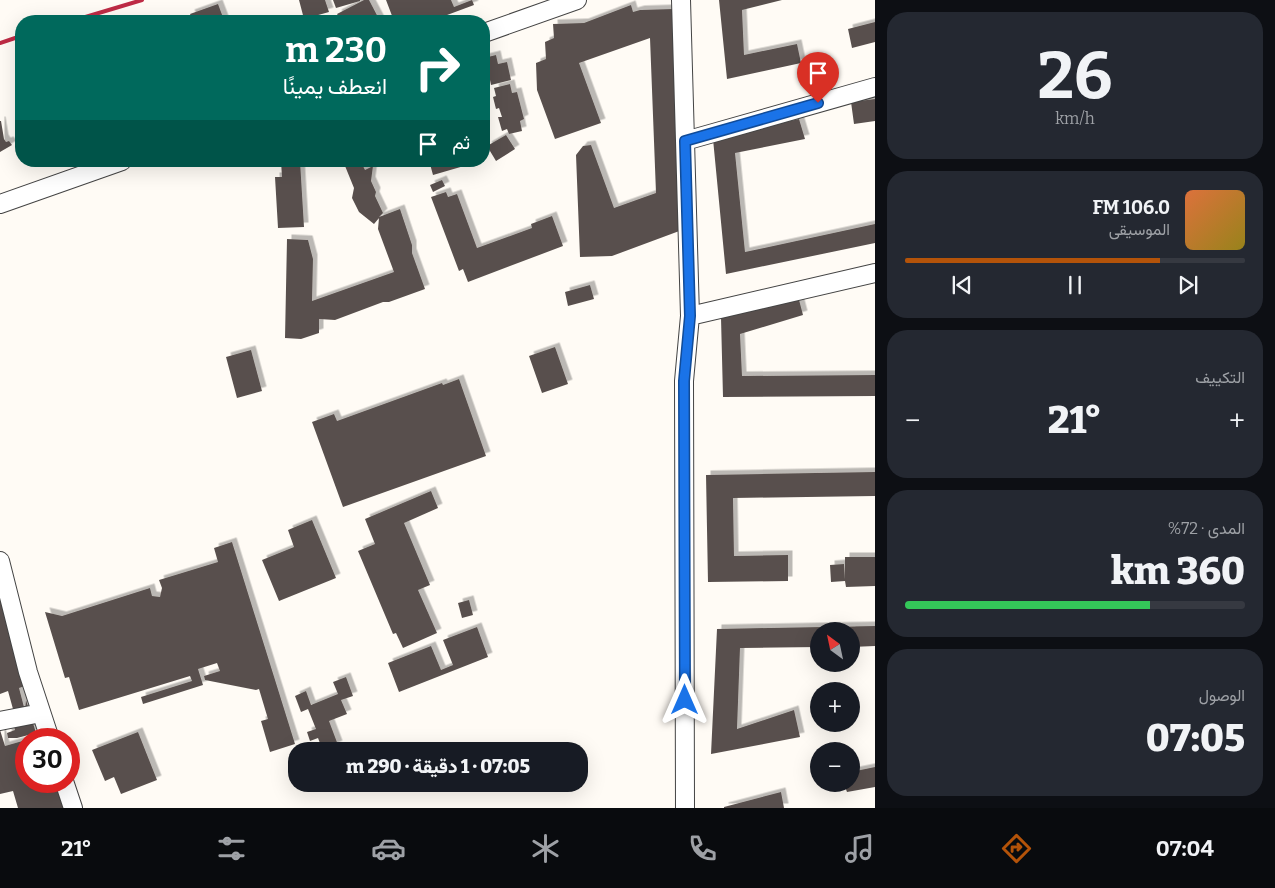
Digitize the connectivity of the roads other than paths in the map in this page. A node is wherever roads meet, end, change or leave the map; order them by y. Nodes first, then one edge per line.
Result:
1 (577, 0) edge
2 (681, 0) edge
3 (490, 31) edge
4 (875, 87) edge
5 (685, 141) junction
6 (105, 167) edge
7 (0, 204) edge
8 (875, 273) edge
9 (690, 316) junction
10 (0, 561) edge
11 (41, 713) junction
12 (0, 721) edge
13 (46, 728) edge
14 (68, 793) edge
15 (73, 808) edge
16 (685, 808) edge

1 - 3 street
2 - 5 street
4 - 5 street
5 - 9 street
6 - 7 street
8 - 9 street
9 - 16 street
10 - 11 street
11 - 12 street
11 - 13 street
14 - 15 street

